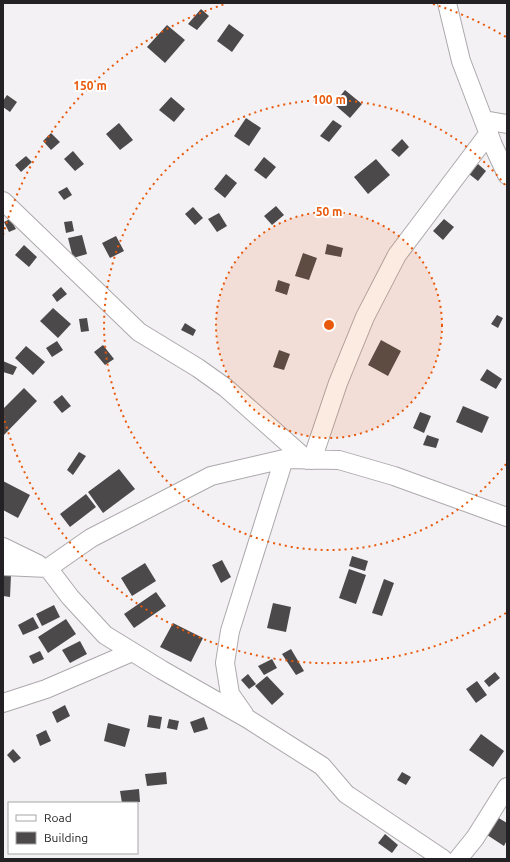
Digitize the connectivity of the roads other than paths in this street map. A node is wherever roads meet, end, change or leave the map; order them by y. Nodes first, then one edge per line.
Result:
1 (447, 3) edge
2 (507, 124) edge
3 (486, 126) junction
4 (507, 175) edge
5 (3, 201) edge
6 (284, 459) junction
7 (309, 460) junction
8 (507, 517) edge
9 (3, 547) edge
10 (3, 566) edge
11 (46, 568) junction
12 (132, 652) junction
13 (3, 703) edge
14 (248, 719) junction
15 (507, 787) edge
16 (443, 859) edge
17 (458, 859) edge

1 - 3 street
2 - 3 street
3 - 4 street
3 - 7 street
5 - 7 street
6 - 7 street
6 - 11 street
6 - 14 street
7 - 8 street
9 - 11 street
10 - 11 street
11 - 12 street
12 - 13 street
12 - 14 street
14 - 16 street
15 - 17 street

